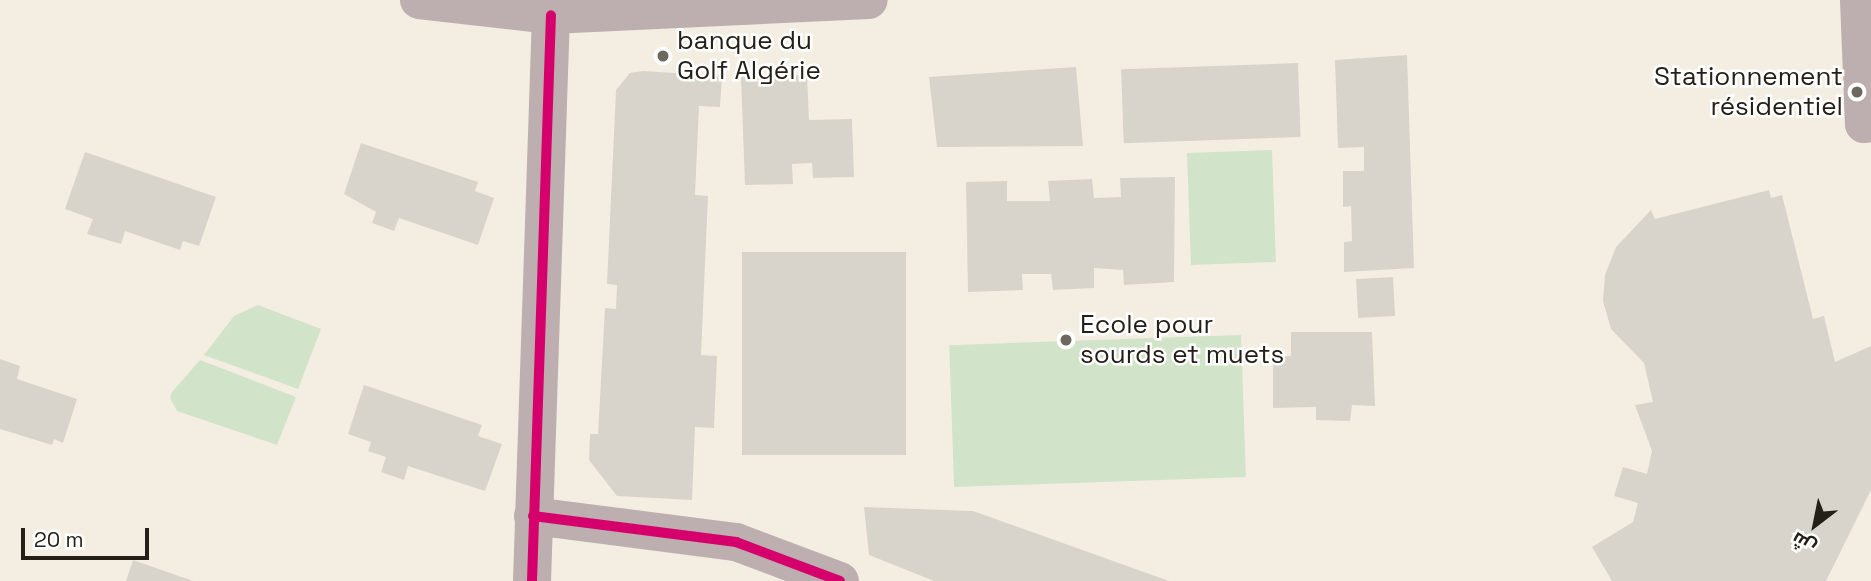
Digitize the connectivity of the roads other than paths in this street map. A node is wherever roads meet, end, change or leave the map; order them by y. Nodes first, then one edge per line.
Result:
1 (419, 0) edge
2 (869, 0) edge
3 (1859, 0) edge
4 (551, 15) junction
5 (1871, 123) edge
6 (533, 516) junction
7 (532, 581) edge
8 (840, 581) edge

1 - 4 street
2 - 4 street
3 - 5 street
4 - 6 street
6 - 7 street
6 - 8 street

